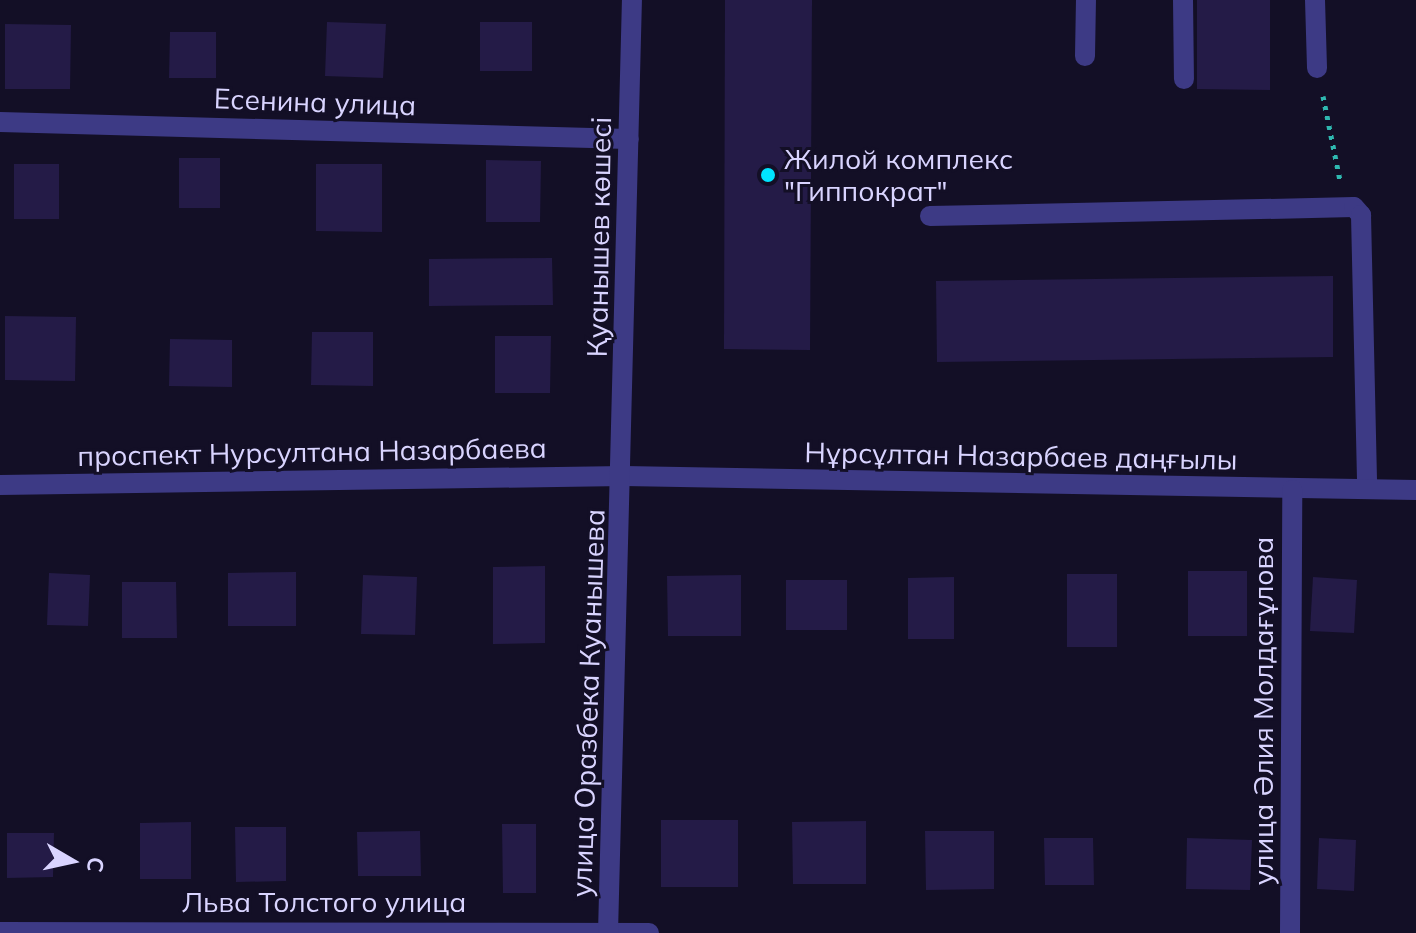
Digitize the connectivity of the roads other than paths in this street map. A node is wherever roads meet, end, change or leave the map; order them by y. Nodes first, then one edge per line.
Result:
1 (632, 0) edge
2 (1086, 0) edge
3 (1183, 0) edge
4 (1315, 0) edge
5 (1085, 56) dead end
6 (1317, 68) road end
7 (1184, 79) dead end
8 (0, 122) edge
9 (629, 139) junction
10 (930, 216) dead end
11 (624, 476) junction
12 (0, 485) edge
13 (1367, 489) junction
14 (1292, 490) junction
15 (1416, 490) edge
16 (0, 932) edge
17 (608, 932) edge
18 (649, 933) edge
19 (1290, 933) edge

1 - 9 street, Қуанышев көшесі
2 - 5 street
3 - 7 street
4 - 6 street
8 - 9 street, Есенина улица
9 - 11 street, Қуанышев көшесі
10 - 13 street
11 - 12 street, проспект Нурсултана Назарбаева
11 - 14 street, Нұрсұлтан Назарбаев даңғылы
11 - 17 street, улица Оразбека Куанышева
13 - 14 street, Нұрсұлтан Назарбаев даңғылы
13 - 15 street, Нұрсұлтан Назарбаев даңғылы
14 - 19 street, улица Әлия Молдағұлова
16 - 17 street, Льва Толстого улица
17 - 18 street, Льва Толстого улица

